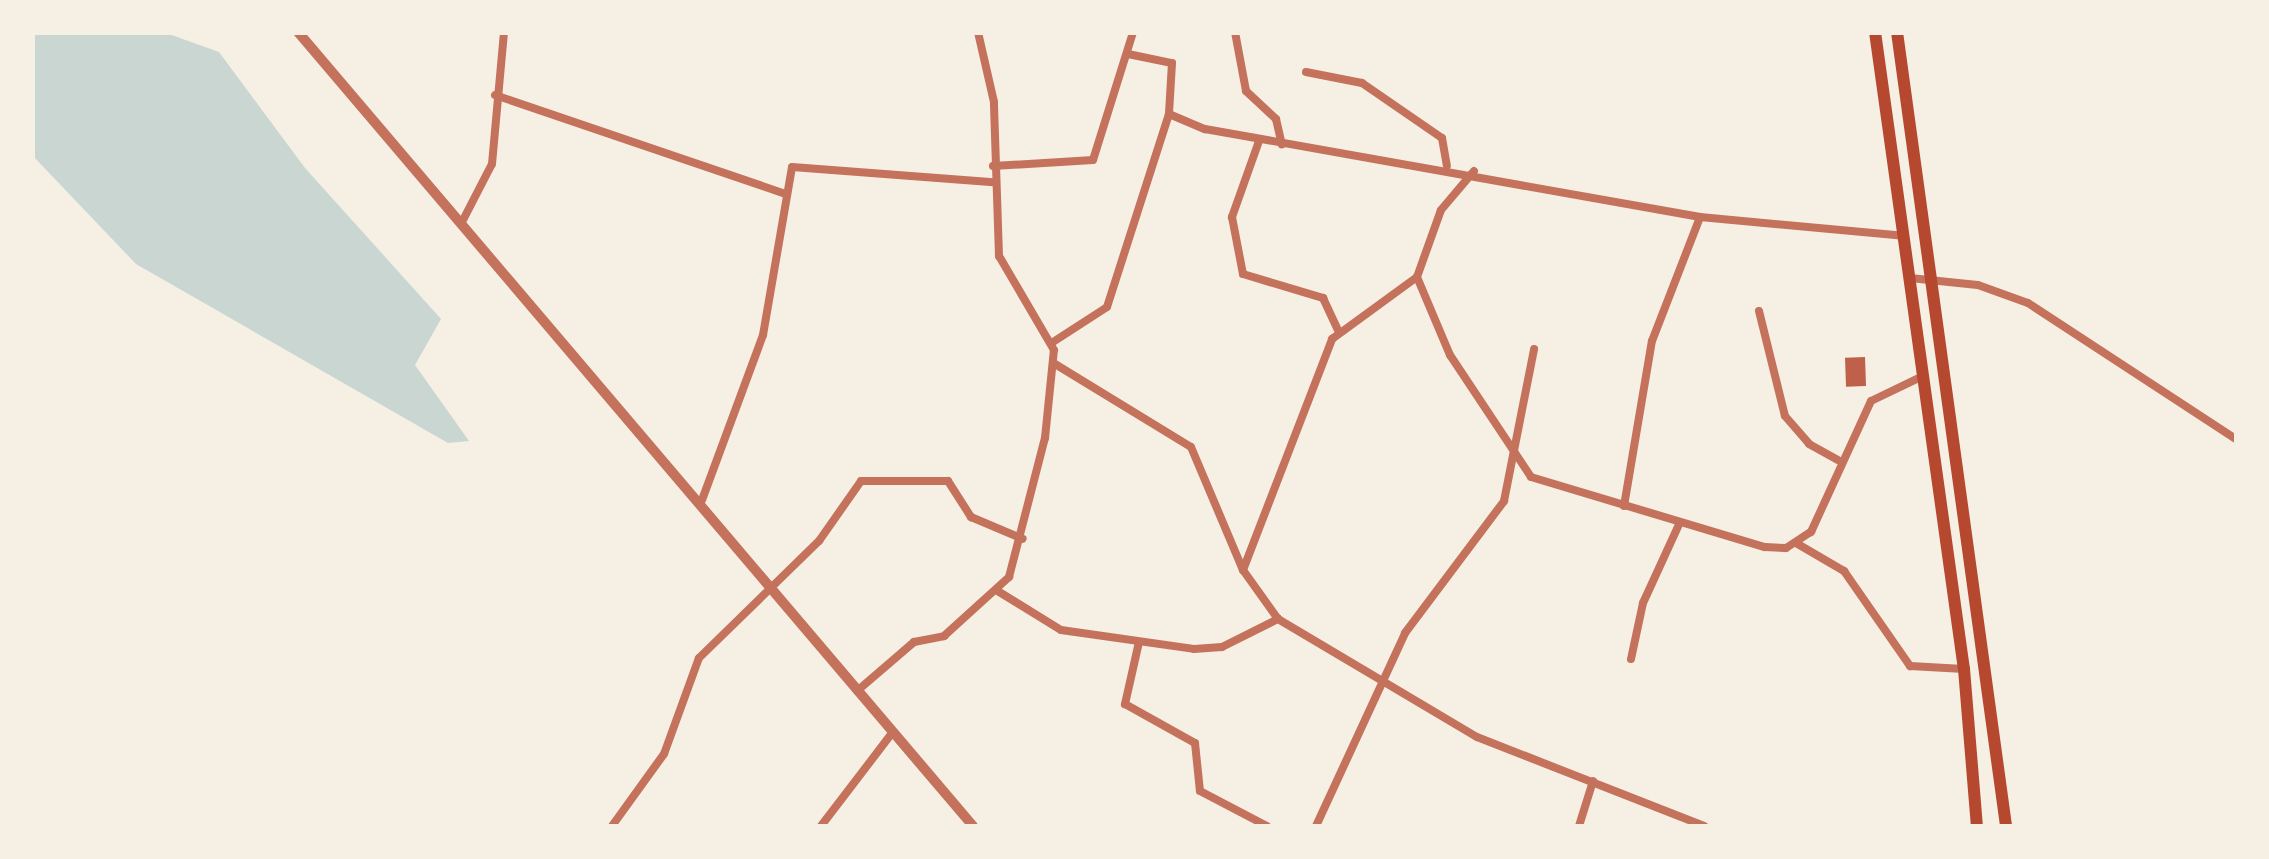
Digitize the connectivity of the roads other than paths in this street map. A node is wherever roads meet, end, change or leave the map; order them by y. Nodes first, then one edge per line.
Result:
1 (298, 32) edge
2 (504, 32) edge
3 (978, 32) edge
4 (1132, 32) edge
5 (1235, 32) edge
6 (1875, 32) edge
7 (1897, 32) edge
8 (1128, 54) junction
9 (1306, 72) dead end
10 (496, 95) junction
11 (1170, 114) junction
12 (1259, 141) junction
13 (1282, 144) junction
14 (993, 166) junction
15 (1447, 166) junction
16 (1474, 171) junction
17 (992, 182) junction
18 (786, 194) junction
19 (1700, 217) junction
20 (462, 222) junction
21 (1904, 236) junction
22 (1418, 277) junction
23 (1910, 278) junction
24 (1938, 281) junction
25 (1760, 311) dead end
26 (1338, 330) junction
27 (1053, 342) junction
28 (1534, 348) dead end
29 (1055, 364) junction
30 (1923, 376) junction
31 (2236, 439) edge
32 (1518, 453) junction
33 (1838, 460) junction
34 (702, 500) junction
35 (1624, 506) junction
36 (1680, 522) junction
37 (1023, 539) junction
38 (1796, 544) junction
39 (1243, 570) junction
40 (772, 581) junction
41 (996, 590) junction
42 (1278, 619) junction
43 (1139, 642) junction
44 (1630, 659) dead end
45 (1964, 669) junction
46 (1383, 676) junction
47 (857, 691) junction
48 (892, 733) junction
49 (1594, 780) junction
50 (612, 826) edge
51 (821, 826) edge
52 (973, 826) edge
53 (1267, 826) edge
54 (1316, 826) edge
55 (1579, 826) edge
56 (1704, 826) edge
57 (1976, 826) edge
58 (2006, 826) edge

1 - 20 street
2 - 10 street
3 - 14 street
4 - 8 street
5 - 13 street
6 - 21 main road
7 - 24 main road
8 - 11 street
8 - 14 street
9 - 15 street
10 - 18 street
10 - 20 street
11 - 12 street
11 - 27 street
12 - 13 street
12 - 26 street
13 - 15 street
14 - 17 street
15 - 16 street
16 - 19 street
16 - 22 street
17 - 18 street
17 - 27 street
18 - 34 street
19 - 21 street
19 - 35 street
20 - 34 street
21 - 23 main road
22 - 26 street
22 - 32 street
23 - 24 street
23 - 30 main road
24 - 31 street
24 - 58 main road
25 - 33 street
26 - 39 street
27 - 29 street
28 - 32 street
29 - 37 street
29 - 39 street
30 - 33 street
30 - 45 main road
32 - 35 street
32 - 46 street
33 - 38 street
34 - 40 street
35 - 36 street
36 - 38 street
36 - 44 street
37 - 40 street
37 - 41 street
38 - 45 street
39 - 42 street
40 - 47 street
40 - 50 street
41 - 43 street
41 - 47 street
42 - 43 street
42 - 46 street
43 - 53 street
45 - 57 main road
46 - 49 street
46 - 54 street
47 - 48 street
48 - 51 street
48 - 52 street
49 - 55 street
49 - 56 street

